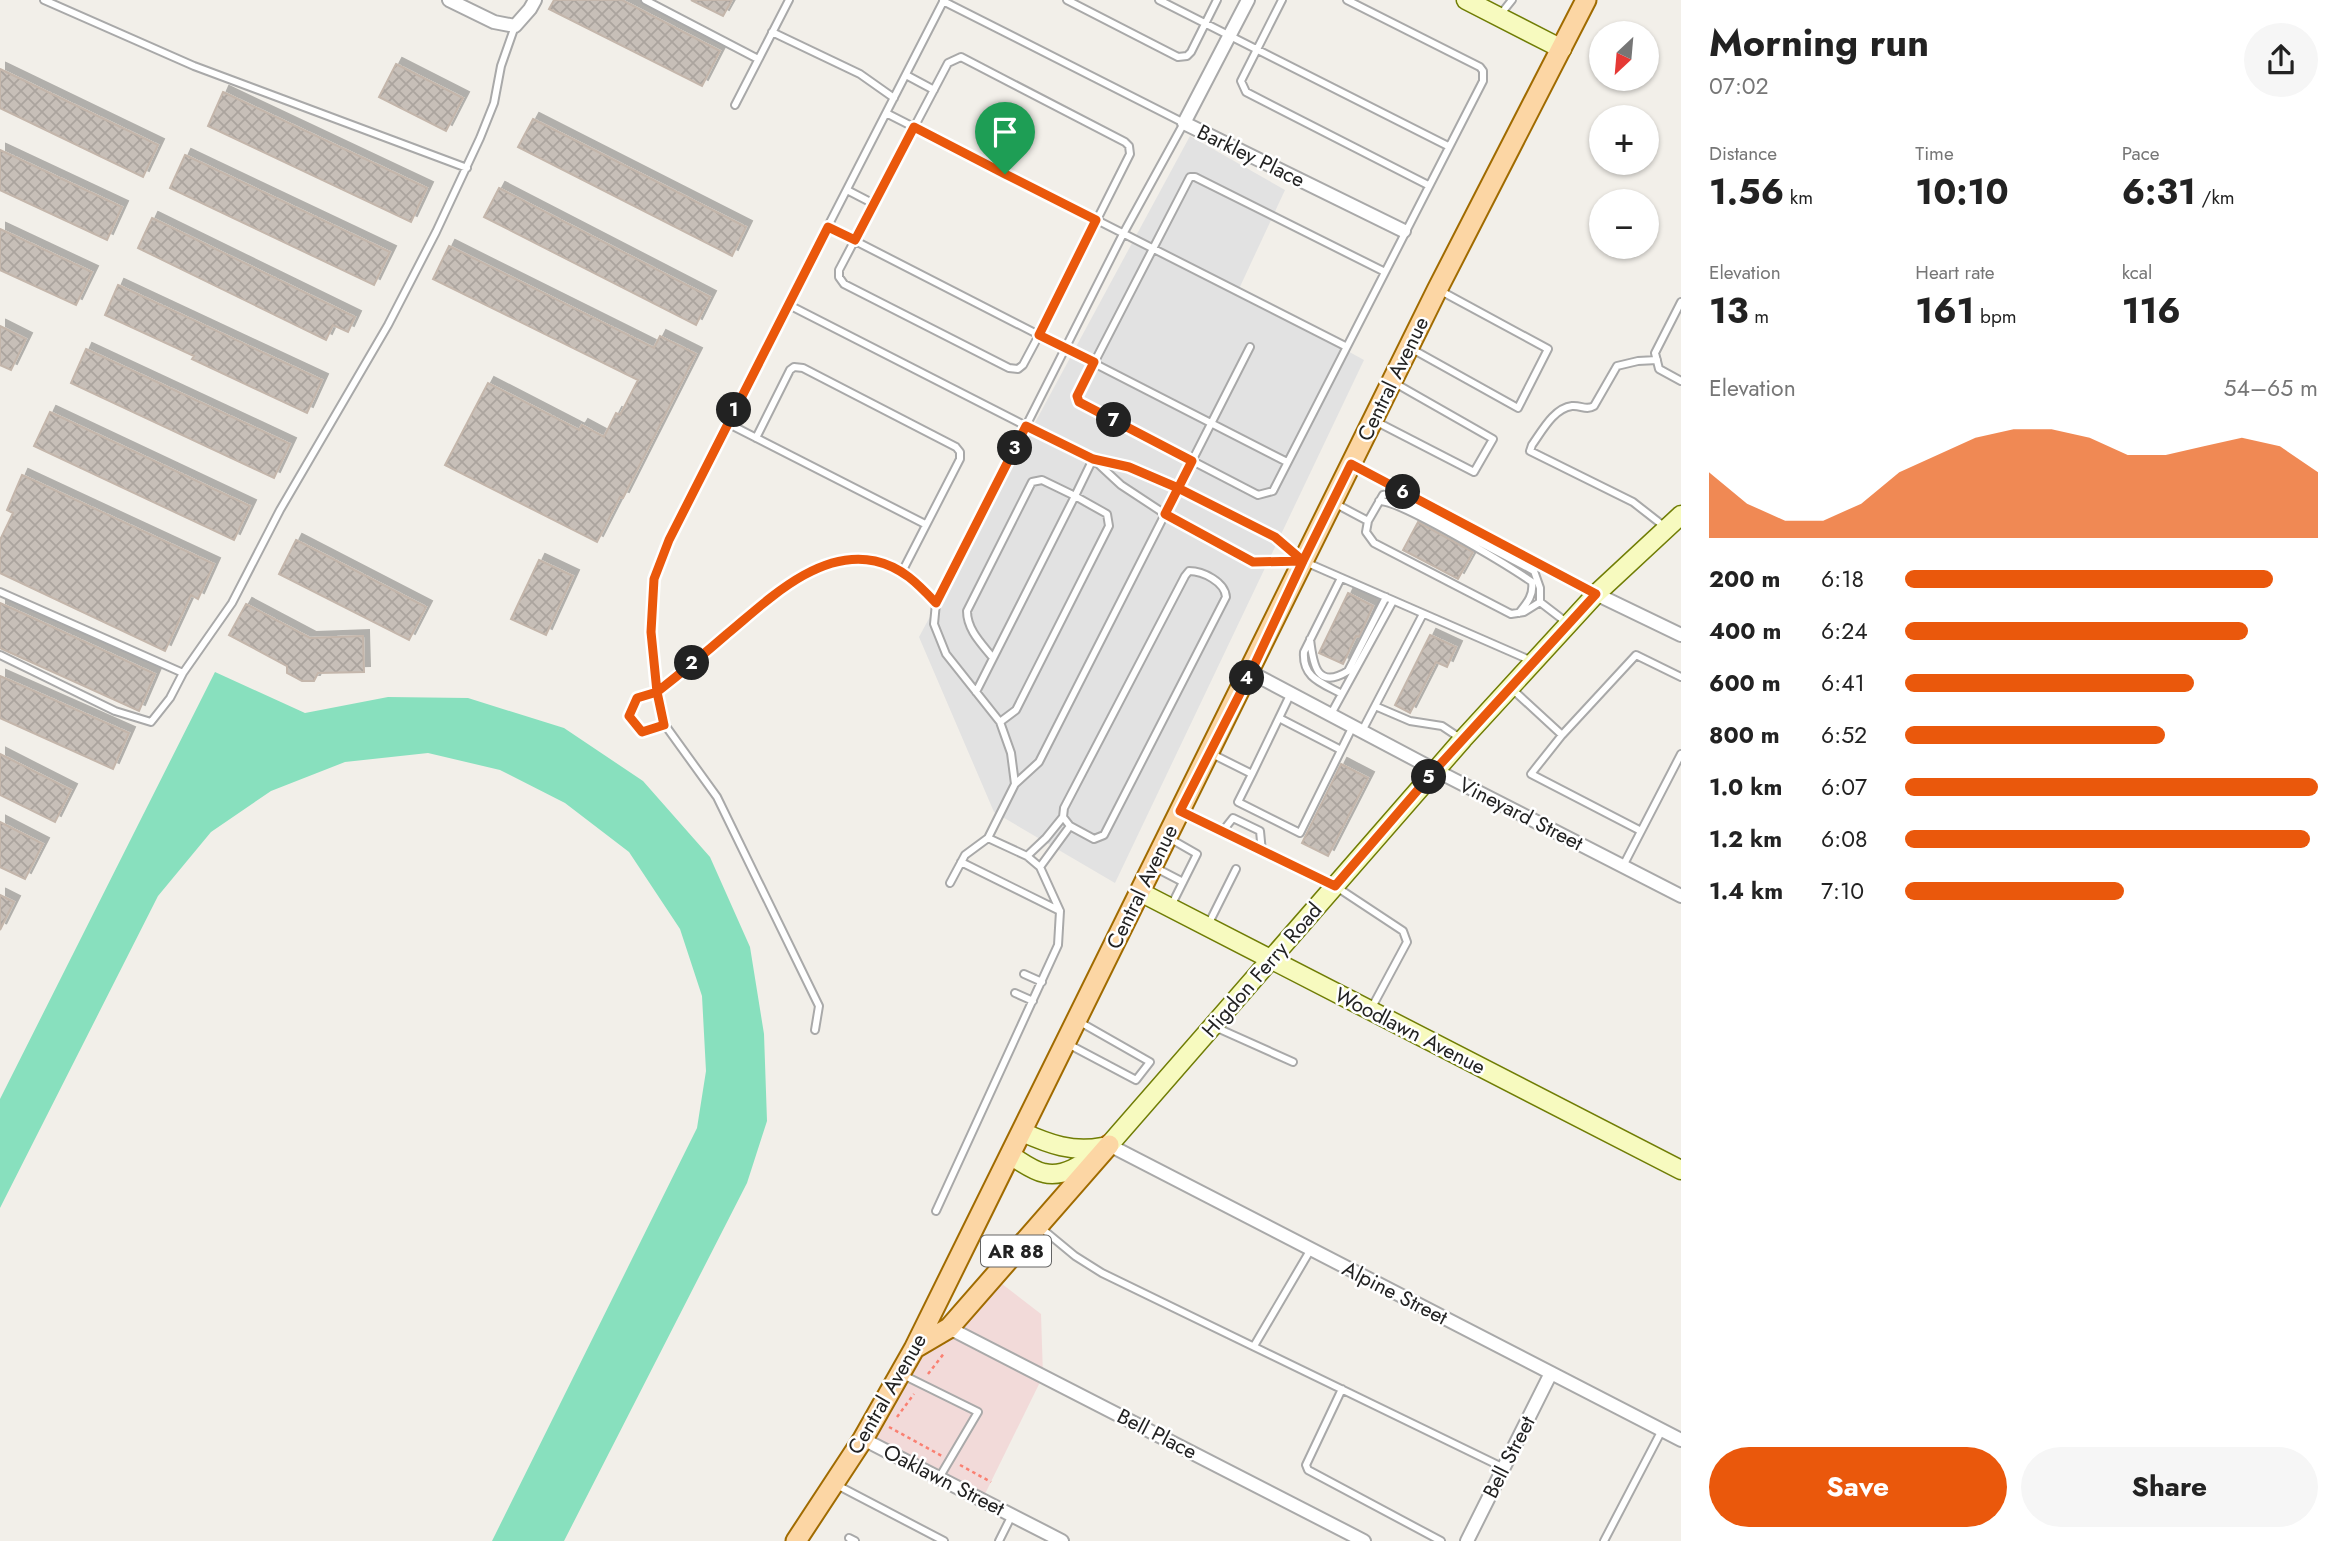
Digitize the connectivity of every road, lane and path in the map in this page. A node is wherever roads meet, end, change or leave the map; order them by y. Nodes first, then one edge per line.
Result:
1 (44, 0) edge
2 (449, 0) edge
3 (535, 0) edge
4 (645, 0) edge
5 (1067, 0) edge
6 (1159, 0) edge
7 (1217, 0) edge
8 (1248, 0) edge
9 (1282, 0) edge
10 (1347, 0) edge
11 (1466, 0) edge
12 (1512, 0) edge
13 (1586, 0) edge
14 (787, 1) edge
15 (943, 1) edge
16 (1499, 17) junction
17 (1206, 24) junction
18 (515, 26) junction
19 (772, 32) junction
20 (1229, 36) junction
21 (1562, 49) junction
22 (1257, 50) junction
23 (758, 59) junction
24 (906, 75) junction
25 (934, 90) junction
26 (894, 97) junction
27 (735, 105) dead end
28 (886, 113) junction
29 (1184, 123) junction
30 (914, 127) junction
31 (1448, 146) junction
32 (467, 168) junction
33 (1428, 185) junction
34 (847, 190) junction
35 (874, 204) junction
36 (1096, 220) junction
37 (828, 227) junction
38 (1404, 231) junction
39 (1124, 234) junction
40 (855, 240) junction
41 (1152, 248) junction
42 (1383, 271) junction
43 (1437, 289) junction
44 (1681, 302) edge
45 (789, 305) junction
46 (1039, 335) junction
47 (1345, 346) junction
48 (1064, 347) junction
49 (1250, 347) dead end
50 (1410, 347) junction
51 (1657, 360) junction
52 (1094, 362) junction
53 (1392, 382) junction
54 (1681, 382) edge
55 (1374, 420) junction
56 (727, 423) junction
57 (1212, 423) junction
58 (1026, 426) junction
59 (756, 438) junction
60 (1093, 459) junction
61 (1192, 461) junction
62 (1287, 462) junction
63 (1351, 464) junction
64 (1178, 488) junction
65 (1075, 496) junction
66 (1379, 501) junction
67 (1332, 503) junction
68 (1165, 514) junction
69 (1681, 514) edge
70 (1368, 521) junction
71 (925, 524) junction
72 (1667, 528) junction
73 (1303, 561) junction
74 (902, 572) junction
75 (1341, 578) junction
76 (0, 592) edge
77 (1596, 594) junction
78 (1389, 599) junction
79 (1540, 602) junction
80 (936, 603) junction
81 (1423, 614) junction
82 (1518, 614) junction
83 (1569, 624) junction
84 (1681, 635) edge
85 (1310, 639) junction
86 (0, 655) edge
87 (993, 658) junction
88 (1534, 662) junction
89 (1251, 672) junction
90 (183, 673) junction
91 (1681, 677) edge
92 (1510, 688) junction
93 (657, 692) junction
94 (976, 692) junction
95 (1291, 694) junction
96 (1342, 694) junction
97 (1375, 706) junction
98 (1331, 715) junction
99 (1279, 718) junction
100 (1000, 722) junction
101 (664, 725) junction
102 (1357, 729) junction
103 (1562, 735) junction
104 (1463, 739) junction
105 (1341, 750) junction
106 (1209, 752) junction
107 (1681, 754) edge
108 (1435, 770) junction
109 (1252, 774) junction
110 (1015, 784) junction
111 (1180, 811) junction
112 (1063, 817) junction
113 (1070, 826) junction
114 (1641, 831) junction
115 (1222, 832) junction
116 (1167, 837) junction
117 (988, 838) junction
118 (1262, 852) junction
119 (1027, 856) junction
120 (961, 862) junction
121 (1623, 866) junction
122 (1040, 867) junction
123 (1153, 867) junction
124 (1236, 869) dead end
125 (1183, 882) junction
126 (950, 883) dead end
127 (1335, 886) junction
128 (1140, 892) junction
129 (1681, 896) edge
130 (1170, 908) junction
131 (1060, 911) junction
132 (1207, 927) junction
133 (1272, 960) junction
134 (1024, 974) dead end
135 (1042, 982) junction
136 (1015, 993) dead end
137 (1033, 1002) junction
138 (1370, 1010) junction
139 (1077, 1020) junction
140 (1213, 1026) junction
141 (815, 1030) dead end
142 (1066, 1042) junction
143 (1293, 1062) dead end
144 (1022, 1132) junction
145 (1109, 1145) junction
146 (1010, 1155) junction
147 (1681, 1170) edge
148 (936, 1211) dead end
149 (1038, 1226) junction
150 (1311, 1249) junction
151 (954, 1330) junction
152 (1254, 1346) junction
153 (915, 1349) junction
154 (900, 1373) junction
155 (1551, 1373) junction
156 (921, 1384) junction
157 (1342, 1389) junction
158 (897, 1416) dead end
159 (889, 1427) dead end
160 (1662, 1430) junction
161 (863, 1439) junction
162 (1681, 1440) edge
163 (950, 1460) junction
164 (1504, 1468) junction
165 (939, 1478) junction
166 (991, 1482) dead end
167 (833, 1483) junction
168 (1012, 1516) junction
169 (796, 1541) edge
170 (944, 1541) edge
171 (999, 1541) edge
172 (1062, 1541) edge
173 (1364, 1541) edge
174 (1441, 1541) edge
175 (1467, 1541) edge
176 (1604, 1541) edge

1 - 32 lane
2 - 18 street
3 - 18 street
4 - 23 lane
5 - 17 lane
6 - 17 lane
7 - 17 lane
8 - 20 street, Barkley Place
9 - 22 lane
10 - 31 lane
11 - 16 main road
12 - 16 lane
13 - 21 main road, Central Avenue
14 - 19 lane
15 - 24 lane
15 - 29 lane
16 - 21 main road
17 - 20 lane
18 - 32 lane
19 - 23 lane
19 - 26 lane
20 - 22 lane
20 - 29 street, Barkley Place
21 - 43 main road, Central Avenue
22 - 31 lane
22 - 33 lane
23 - 27 lane
24 - 25 lane
24 - 26 lane
25 - 30 lane
25 - 36 lane
26 - 28 lane
28 - 30 lane
28 - 34 lane
29 - 38 street, Barkley Place
29 - 39 lane
30 - 35 lane
30 - 36 lane
31 - 33 lane
32 - 90 lane
33 - 38 lane
34 - 35 lane
34 - 37 lane
35 - 40 lane
36 - 39 lane
36 - 46 lane
37 - 40 lane
37 - 45 lane
38 - 42 lane
39 - 41 lane
39 - 48 lane
40 - 46 lane
40 - 46 lane
41 - 42 lane
41 - 47 lane
41 - 52 lane
42 - 47 lane
43 - 50 main road, Central Avenue
43 - 50 lane
44 - 51 lane
45 - 56 lane
45 - 58 lane
46 - 48 lane
47 - 62 lane
48 - 52 lane
48 - 58 lane
49 - 57 lane
50 - 53 main road, Central Avenue
51 - 54 lane
51 - 72 lane
52 - 57 lane
52 - 61 lane
53 - 55 main road, Central Avenue
53 - 55 lane
55 - 63 main road, Central Avenue
56 - 59 lane
56 - 93 lane
57 - 61 lane
57 - 62 lane
58 - 60 lane
58 - 80 lane
59 - 71 lane
59 - 71 lane
60 - 64 lane
60 - 65 lane
60 - 68 lane
61 - 62 lane
61 - 64 lane
63 - 67 main road, Central Avenue
63 - 77 lane
64 - 68 lane
64 - 73 lane
65 - 87 lane
65 - 87 lane
65 - 100 lane
66 - 70 lane
66 - 79 lane
66 - 82 lane
67 - 70 lane
67 - 73 main road, Central Avenue
68 - 73 lane
68 - 110 lane
69 - 72 main road, Higdon Ferry Road / AR 88
70 - 82 lane
71 - 74 lane
72 - 77 main road, Higdon Ferry Road / AR 88
73 - 75 lane
73 - 89 main road, Central Avenue
74 - 80 lane
74 - 93 lane
75 - 78 lane
75 - 85 lane
76 - 90 lane
77 - 83 main road, Higdon Ferry Road / AR 88
77 - 84 street
78 - 81 lane
78 - 85 lane
78 - 96 lane
79 - 82 lane
79 - 83 lane
80 - 94 lane
81 - 88 lane
81 - 97 lane
83 - 88 main road, Higdon Ferry Road / AR 88
85 - 96 lane
86 - 90 lane
87 - 94 lane
88 - 92 main road, Higdon Ferry Road / AR 88
89 - 95 street, Vineyard Street
89 - 106 main road, Central Avenue
91 - 103 lane
92 - 103 lane
92 - 104 main road, Higdon Ferry Road / AR 88
93 - 101 lane
93 - 101 lane
94 - 100 lane
95 - 98 street, Vineyard Street
95 - 99 lane
96 - 98 lane
97 - 102 lane
97 - 104 lane
98 - 102 street, Vineyard Street
99 - 105 lane
99 - 109 lane
100 - 110 lane
101 - 141 lane
102 - 105 lane
102 - 108 street, Vineyard Street
103 - 114 lane
104 - 108 main road, Higdon Ferry Road / AR 88
105 - 109 lane
106 - 109 lane
106 - 111 main road, Central Avenue
107 - 114 lane
108 - 121 street, Vineyard Street
108 - 127 main road, Higdon Ferry Road / AR 88
110 - 117 lane
111 - 115 lane
111 - 116 main road, Central Avenue
112 - 113 lane
112 - 113 lane
112 - 119 lane
113 - 122 lane
114 - 121 lane
115 - 118 lane
115 - 118 lane
116 - 123 main road, Central Avenue
116 - 125 lane
117 - 119 lane
117 - 120 lane
118 - 127 lane
119 - 122 lane
120 - 126 lane
120 - 131 lane
121 - 129 street, Vineyard Street
122 - 131 lane
123 - 125 lane
123 - 128 main road, Central Avenue
124 - 132 lane
125 - 130 lane
127 - 133 main road, Higdon Ferry Road / AR 88
127 - 138 lane
128 - 130 main road, Woodlawn Avenue
128 - 139 main road, Central Avenue
130 - 132 main road, Woodlawn Avenue
131 - 135 lane
132 - 133 main road, Woodlawn Avenue
133 - 138 main road, Woodlawn Avenue
133 - 140 main road, Higdon Ferry Road / AR 88
134 - 135 lane
135 - 137 lane
136 - 137 lane
137 - 148 lane
138 - 147 main road, Woodlawn Avenue
139 - 142 main road, Central Avenue
139 - 142 lane
140 - 143 lane
140 - 145 main road, Higdon Ferry Road / AR 88
142 - 144 main road, Central Avenue
144 - 145 main road
144 - 146 main road, Central Avenue
145 - 146 main road, Higdon Ferry Road
145 - 149 main road, AR 88
145 - 150 street, Alpine Street
146 - 153 main road, Central Avenue
149 - 151 main road, AR 88
149 - 152 lane
150 - 152 lane
150 - 155 street, Alpine Street
151 - 153 main road, AR 88
151 - 156 path
151 - 173 street, Bell Place
152 - 157 lane
153 - 154 main road, Central Avenue
154 - 156 lane
154 - 161 main road, Central Avenue
155 - 160 street, Alpine Street
155 - 164 street, Bell Street
156 - 158 path
156 - 163 lane
157 - 164 lane
157 - 174 lane
159 - 163 path
160 - 162 street, Alpine Street
160 - 176 lane
161 - 165 street, Oaklawn Street
161 - 167 main road, Central Avenue
163 - 165 lane
163 - 166 path
164 - 175 street, Bell Street
165 - 168 street, Oaklawn Street
167 - 169 main road, Central Avenue
167 - 170 lane
168 - 171 lane
168 - 172 street, Oaklawn Street

